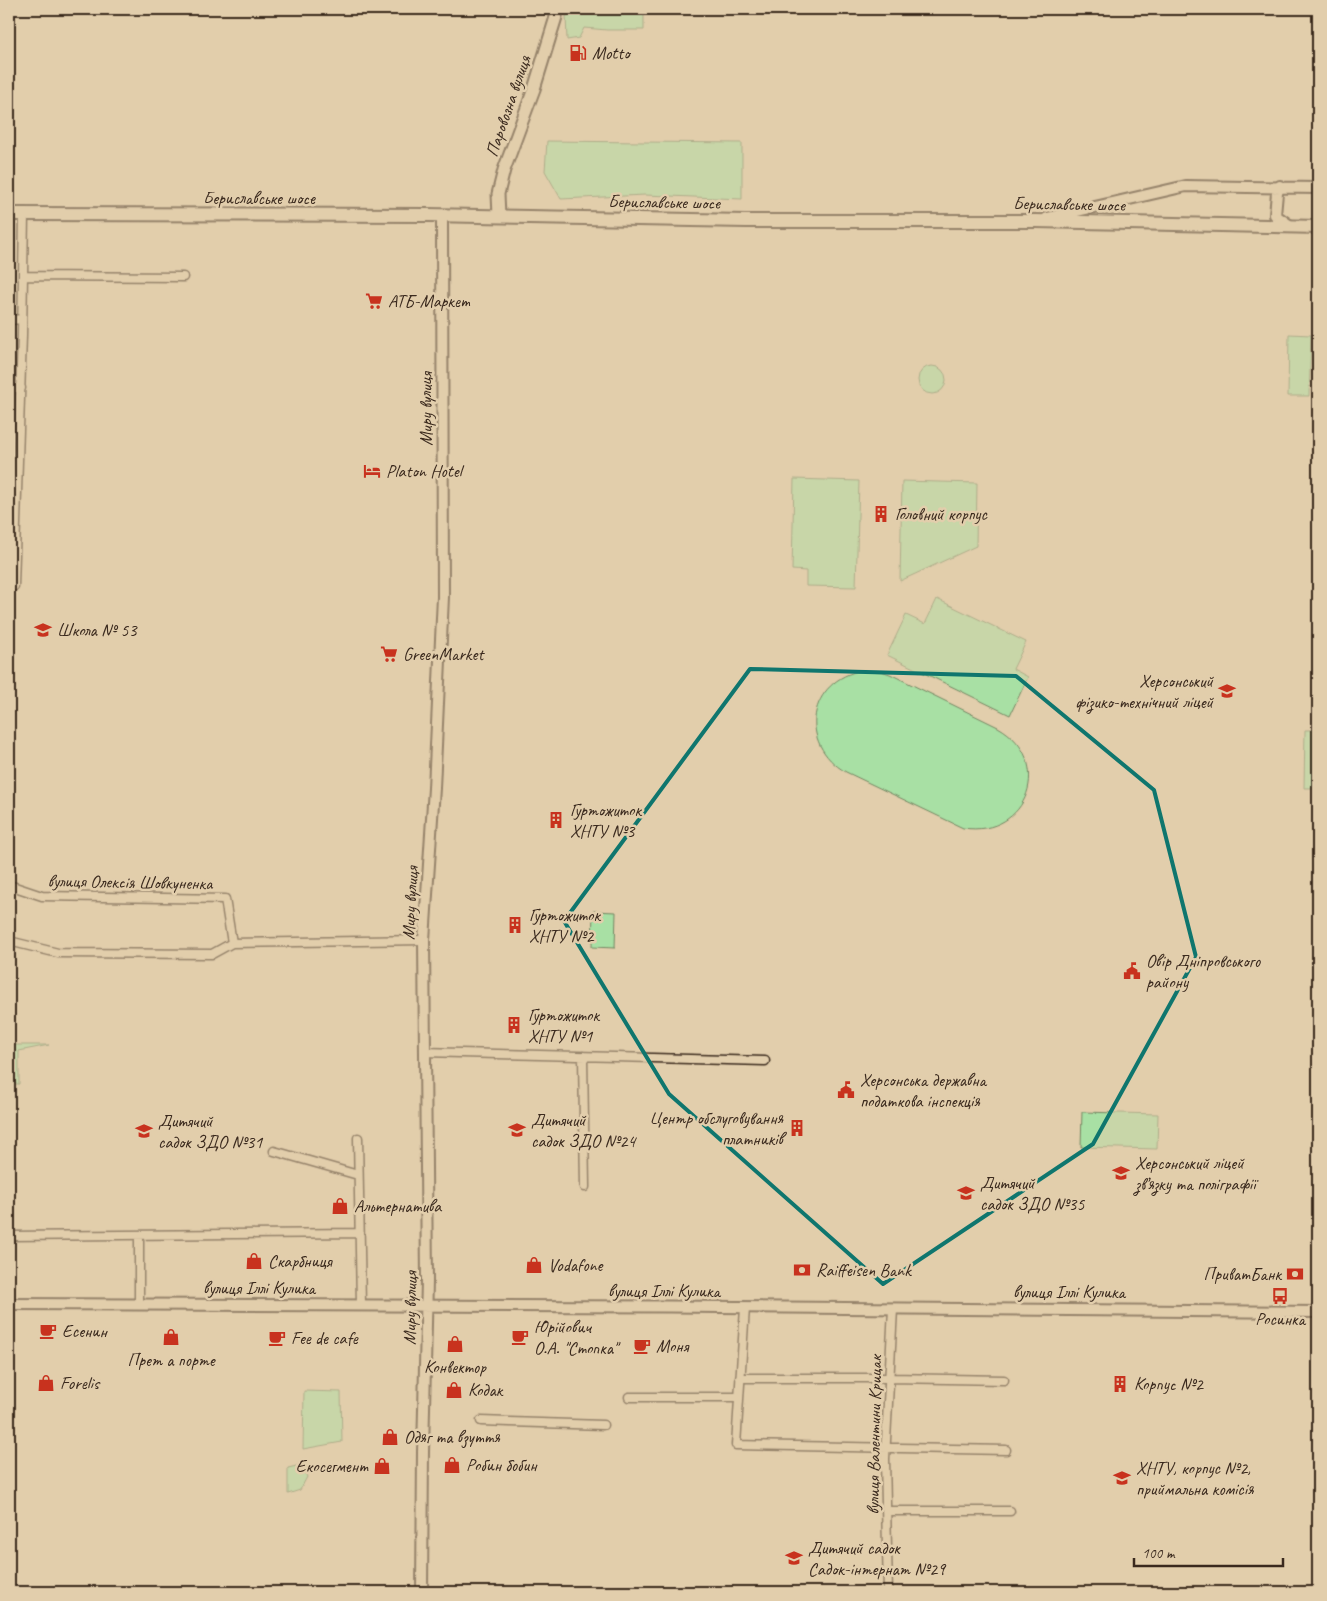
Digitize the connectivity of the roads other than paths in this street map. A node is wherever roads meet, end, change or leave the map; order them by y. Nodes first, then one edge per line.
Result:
1 (556, 9) edge
2 (1280, 186) junction
3 (1318, 188) edge
4 (9, 214) edge
5 (24, 215) junction
6 (442, 216) junction
7 (498, 216) junction
8 (1036, 221) junction
9 (1292, 226) junction
10 (1318, 227) edge
11 (24, 276) junction
12 (183, 277) dead end
13 (22, 319) junction
14 (9, 320) edge
15 (9, 388) edge
16 (21, 388) junction
17 (11, 586) edge
18 (9, 885) edge
19 (424, 940) junction
20 (9, 941) edge
21 (232, 943) junction
22 (424, 1052) junction
23 (583, 1056) junction
24 (765, 1061) dead end
25 (358, 1138) dead end
26 (274, 1151) dead end
27 (358, 1175) junction
28 (584, 1187) dead end
29 (359, 1233) junction
30 (139, 1235) junction
31 (9, 1236) edge
32 (9, 1304) edge
33 (139, 1304) junction
34 (361, 1305) junction
35 (426, 1305) junction
36 (745, 1308) junction
37 (893, 1309) junction
38 (1318, 1312) edge
39 (740, 1378) junction
40 (890, 1378) junction
41 (1004, 1380) dead end
42 (629, 1397) dead end
43 (739, 1397) junction
44 (481, 1421) dead end
45 (603, 1425) dead end
46 (886, 1447) junction
47 (1006, 1450) dead end
48 (1010, 1510) dead end
49 (886, 1511) junction
50 (422, 1592) edge
51 (888, 1592) edge

1 - 7 main road, Паровозна вулиця
2 - 3 street
2 - 8 street
2 - 9 street
4 - 5 main road, Бериславське шосе
5 - 6 main road, Бериславське шосе
5 - 11 street
6 - 7 main road, Бериславське шосе
6 - 19 street, Миру вулиця
7 - 8 main road, Бериславське шосе
8 - 9 main road, Бериславське шосе
9 - 10 main road, Бериславське шосе
11 - 12 street
11 - 13 street
13 - 14 street
13 - 16 street
15 - 16 street
16 - 17 street
18 - 21 street, вулиця Олексія Шовкуненка
19 - 21 street
19 - 22 street, Миру вулиця
20 - 21 street
22 - 23 street
22 - 35 street, Миру вулиця
23 - 24 street
23 - 28 street
25 - 27 street
26 - 27 street
27 - 29 street
29 - 30 street
29 - 34 street
30 - 31 street
30 - 33 street
32 - 33 street, вулиця Іллі Кулика
33 - 34 street, вулиця Іллі Кулика
34 - 35 street, вулиця Іллі Кулика
35 - 36 street, вулиця Іллі Кулика
35 - 50 street, Миру вулиця
36 - 37 street, вулиця Іллі Кулика
36 - 39 street
37 - 38 street, вулиця Іллі Кулика
37 - 40 street, вулиця Валентини Крицак
39 - 40 street
39 - 43 street
40 - 41 street
40 - 46 street, вулиця Валентини Крицак
42 - 43 street
43 - 46 street
44 - 45 street
46 - 47 street
46 - 49 street, вулиця Валентини Крицак
48 - 49 street
49 - 51 street, вулиця Валентини Крицак

